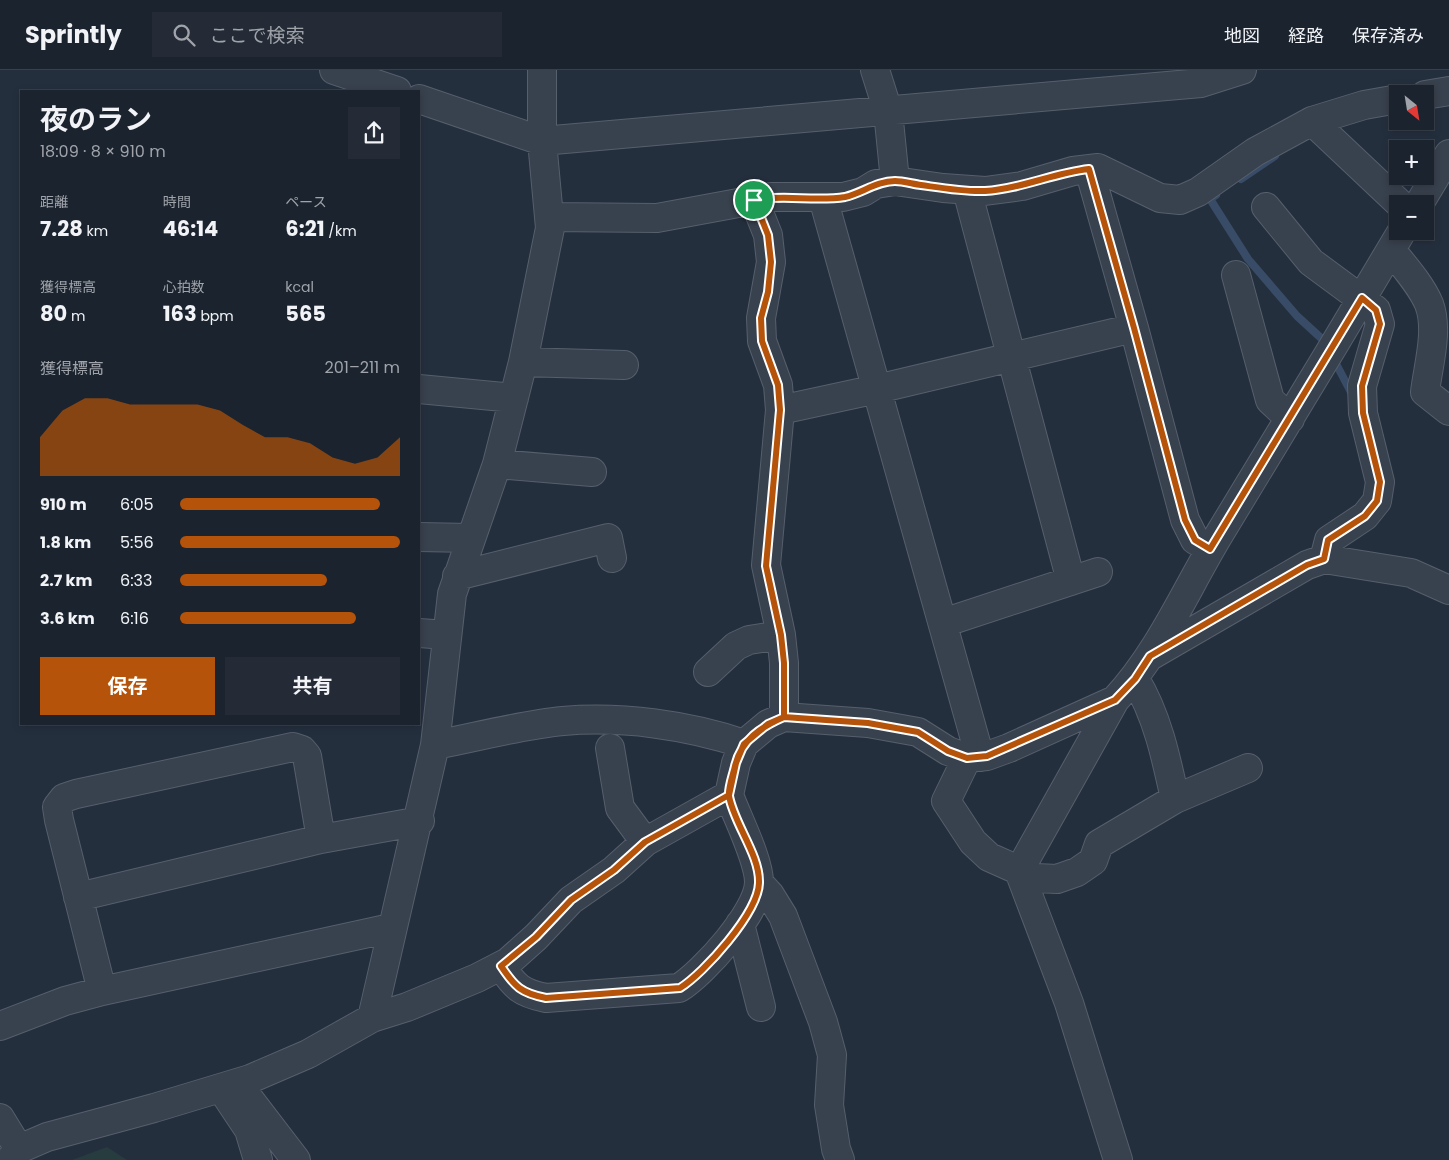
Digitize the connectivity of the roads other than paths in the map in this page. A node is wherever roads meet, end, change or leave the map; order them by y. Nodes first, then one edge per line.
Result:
1 (334, 70) edge
2 (404, 70) edge
3 (542, 70) edge
4 (875, 70) edge
5 (1242, 70) edge
6 (394, 90) edge
7 (404, 90) edge
8 (1449, 91) edge
9 (1434, 94) edge
10 (420, 99) edge
11 (1389, 101) edge
12 (888, 111) junction
13 (1312, 121) junction
14 (542, 141) junction
15 (1449, 154) edge
16 (1089, 169) junction
17 (895, 181) junction
18 (966, 190) junction
19 (1390, 195) edge
20 (1424, 195) edge
21 (823, 198) junction
22 (754, 200) junction
23 (1266, 207) dead end
24 (549, 217) junction
25 (1397, 241) edge
26 (1236, 275) dead end
27 (1362, 298) junction
28 (1440, 314) edge
29 (1134, 328) junction
30 (1010, 358) junction
31 (523, 362) junction
32 (624, 365) dead end
33 (420, 388) edge
34 (877, 389) junction
35 (514, 398) junction
36 (780, 410) junction
37 (1449, 411) edge
38 (1290, 420) junction
39 (497, 464) junction
40 (592, 472) dead end
41 (420, 537) edge
42 (470, 538) junction
43 (1210, 549) junction
44 (612, 558) dead end
45 (1324, 559) junction
46 (1098, 572) dead end
47 (457, 576) junction
48 (1071, 581) junction
49 (1449, 590) edge
50 (943, 623) junction
51 (420, 633) edge
52 (447, 635) junction
53 (781, 635) junction
54 (1150, 656) junction
55 (708, 672) dead end
56 (1135, 679) junction
57 (1115, 700) junction
58 (784, 717) junction
59 (744, 744) junction
60 (435, 745) junction
61 (610, 748) dead end
62 (974, 757) junction
63 (1248, 768) dead end
64 (729, 795) junction
65 (1175, 799) junction
66 (420, 821) junction
67 (320, 839) junction
68 (645, 842) junction
69 (1019, 871) junction
70 (759, 884) junction
71 (78, 897) junction
72 (740, 924) junction
73 (391, 928) junction
74 (501, 966) junction
75 (102, 991) junction
76 (761, 1007) dead end
77 (372, 1018) junction
78 (0, 1026) edge
79 (229, 1086) junction
80 (0, 1118) edge
81 (14, 1154) edge
82 (258, 1160) edge
83 (296, 1160) edge
84 (840, 1160) edge
85 (1118, 1160) edge

1 - 6 street
2 - 7 street
3 - 14 street
4 - 12 street
5 - 12 street
8 - 9 street
10 - 14 street
11 - 13 street
12 - 14 street
12 - 17 street
13 - 16 street
13 - 19 street
14 - 24 street
15 - 20 street
16 - 18 street
16 - 29 street
17 - 18 street
17 - 21 street
18 - 30 street
21 - 22 street
21 - 34 street
22 - 24 street
22 - 36 street
23 - 27 street
24 - 31 street
25 - 27 street
25 - 28 street
26 - 38 street
27 - 38 street
27 - 45 street
28 - 37 street
29 - 30 street
29 - 43 street
30 - 34 street
30 - 48 street
31 - 32 street
31 - 35 street
33 - 35 street
34 - 36 street
34 - 50 street
35 - 39 street
36 - 53 street
38 - 43 street
39 - 40 street
39 - 42 street
41 - 42 street
42 - 47 street
43 - 54 street
44 - 47 street
45 - 49 street
45 - 54 street
46 - 48 street
47 - 52 street
48 - 50 street
50 - 62 street
51 - 52 street
52 - 60 street
53 - 55 street
53 - 58 street
54 - 56 street
56 - 57 street
56 - 65 street
57 - 62 street
57 - 69 street
58 - 59 street
58 - 62 street
59 - 60 street
59 - 64 street
60 - 66 street
61 - 68 street
62 - 69 street
63 - 65 street
64 - 68 street
64 - 70 street
65 - 69 street
66 - 67 street
66 - 73 street
67 - 71 street
67 - 71 street
68 - 74 street
69 - 85 street
70 - 72 street
70 - 84 street
71 - 75 street
72 - 74 street
72 - 76 street
73 - 75 street
73 - 77 street
74 - 77 street
75 - 78 street
77 - 79 street
79 - 81 street
79 - 82 street
79 - 83 street
80 - 81 street

